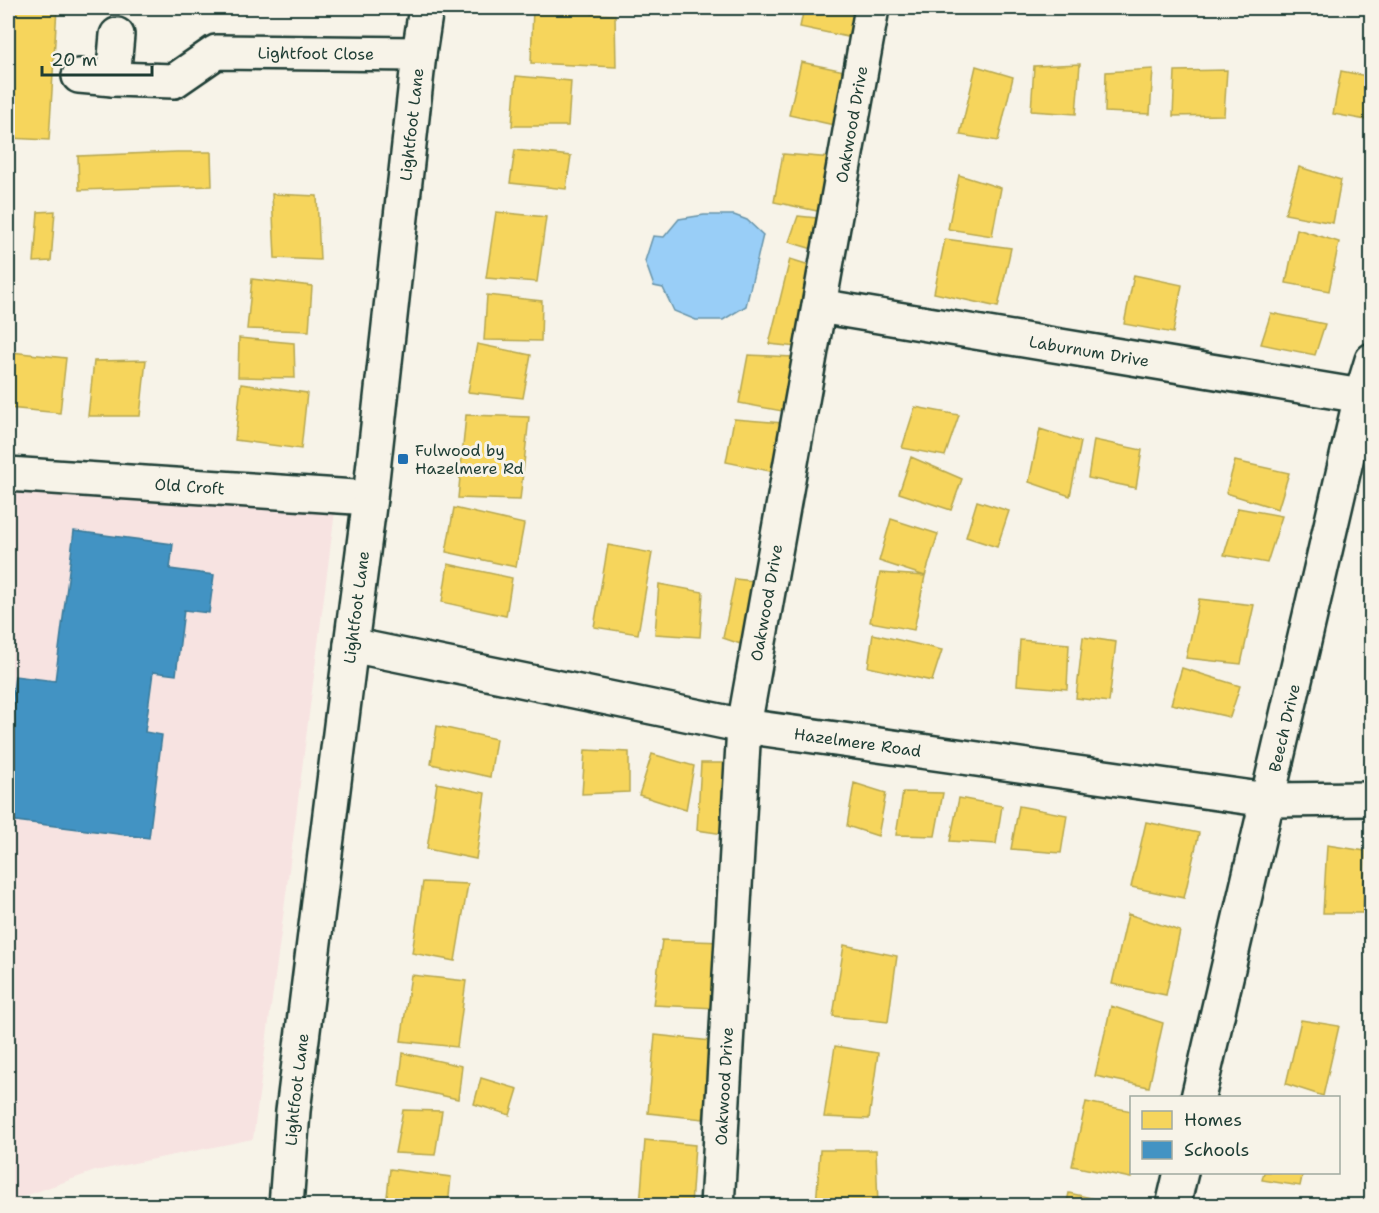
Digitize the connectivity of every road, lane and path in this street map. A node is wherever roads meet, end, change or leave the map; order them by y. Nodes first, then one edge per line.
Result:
1 (426, 8) edge
2 (872, 8) edge
3 (117, 35) dead end
4 (419, 54) junction
5 (79, 76) dead end
6 (113, 79) junction
7 (819, 306) junction
8 (1371, 360) edge
9 (1361, 396) junction
10 (8, 474) edge
11 (370, 498) junction
12 (351, 645) junction
13 (744, 726) junction
14 (1371, 799) edge
15 (1267, 800) junction
16 (1198, 1096) edge
17 (1181, 1174) edge
18 (286, 1206) edge
19 (717, 1206) edge
20 (1173, 1206) edge

1 - 4 street, Lightfoot Lane
2 - 7 street, Oakwood Drive
3 - 6 street
4 - 6 street, Lightfoot Close
4 - 11 street, Lightfoot Lane
5 - 6 street, Lightfoot Close
7 - 9 street, Laburnum Drive
7 - 13 street, Oakwood Drive
8 - 9 street, Beech Drive
9 - 15 street, Beech Drive
10 - 11 street, Old Croft
11 - 12 street, Lightfoot Lane
12 - 13 street, Hazelmere Road
12 - 18 street, Lightfoot Lane
13 - 15 street, Hazelmere Road
13 - 19 street, Oakwood Drive
14 - 15 street, Hazelmere Road
15 - 16 street, Beech Drive
17 - 20 street

